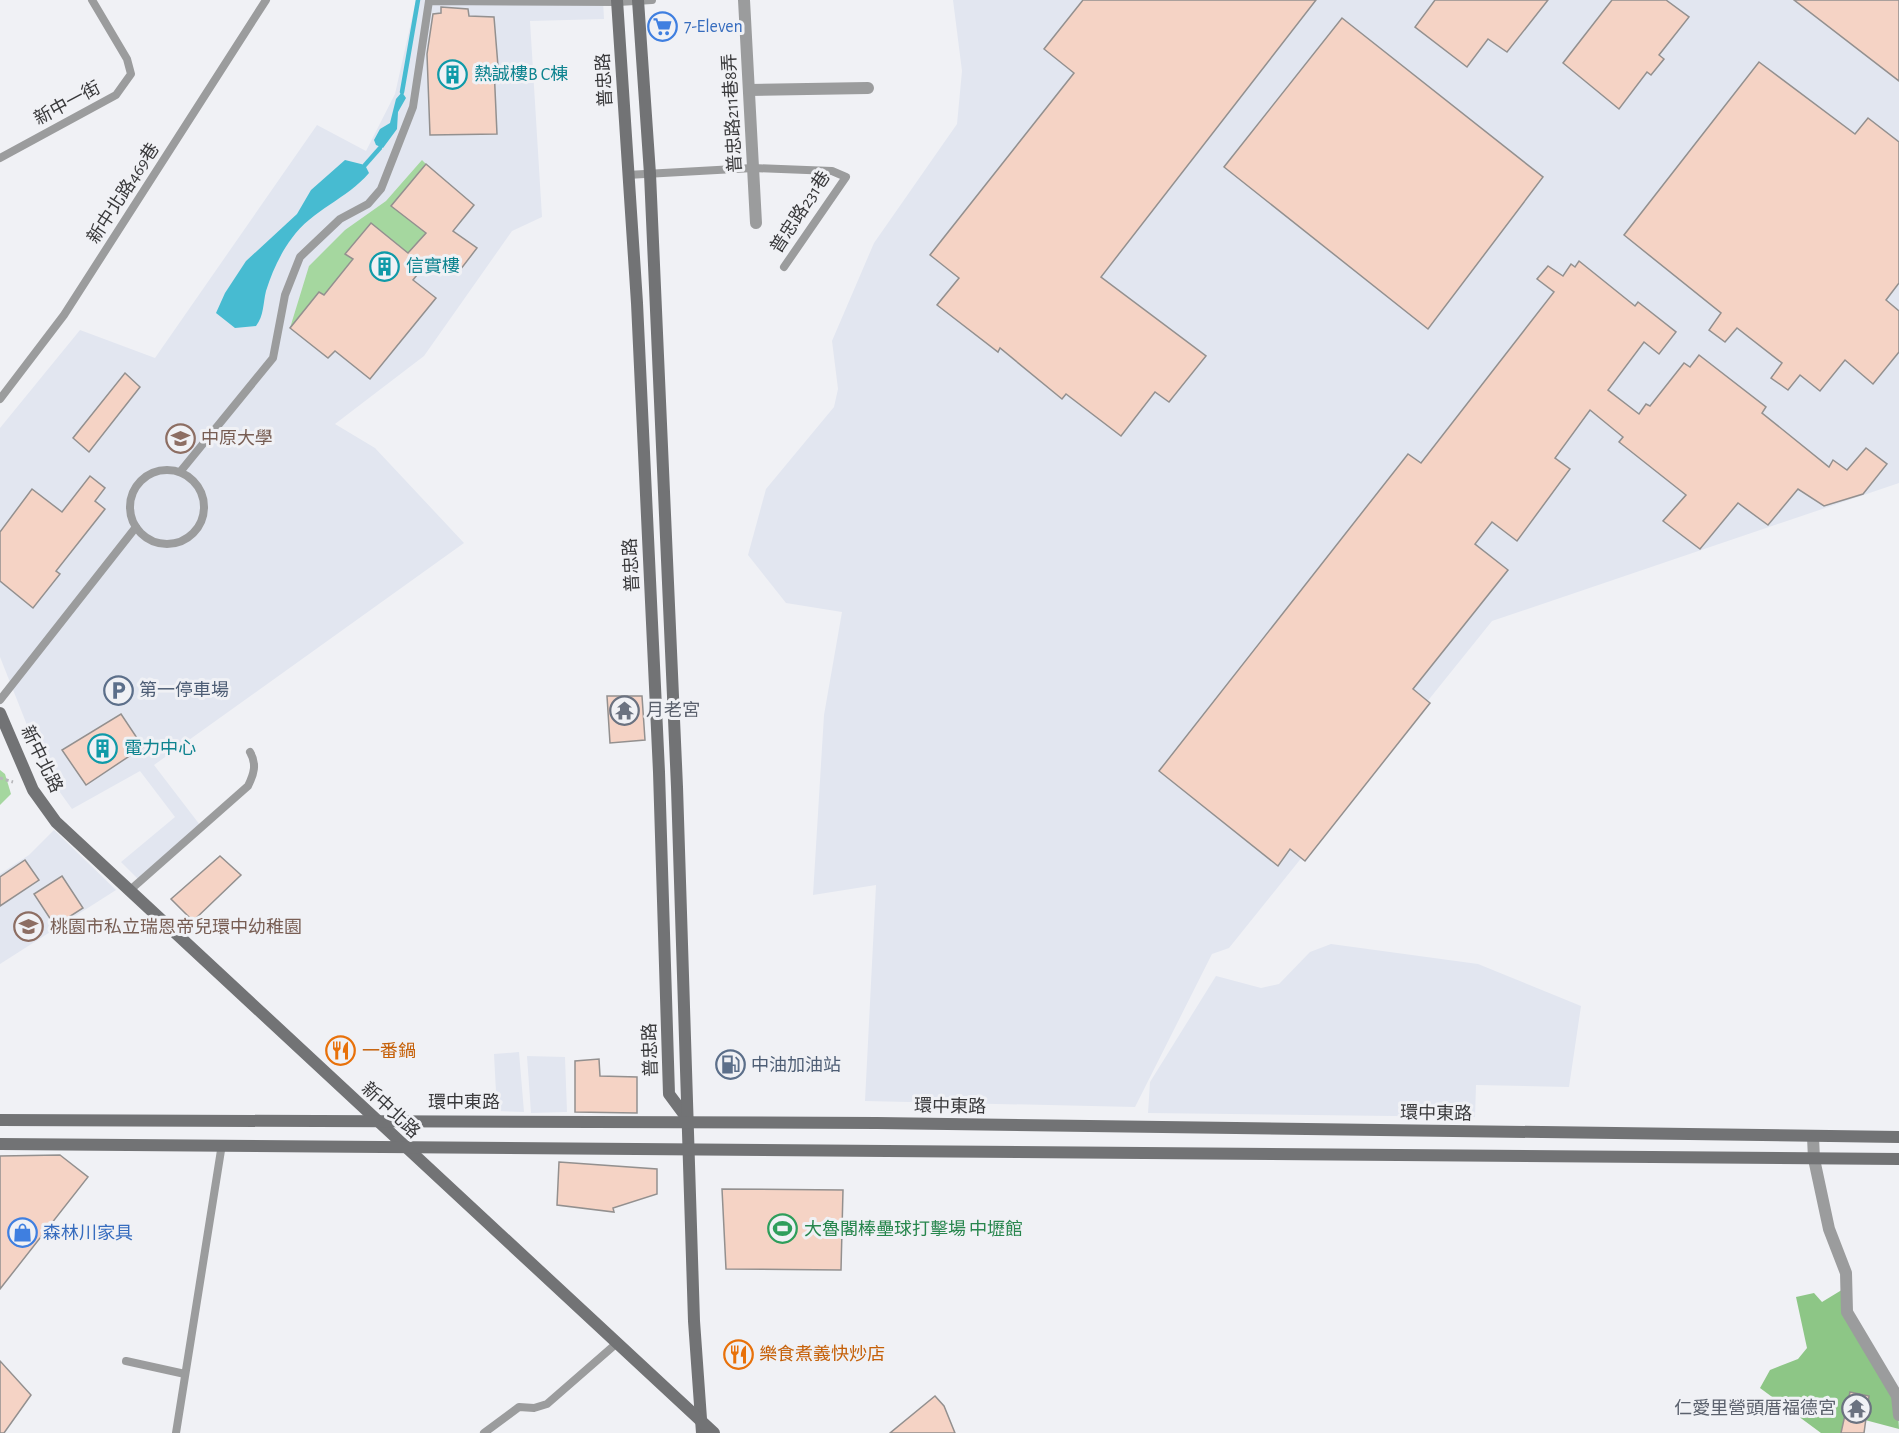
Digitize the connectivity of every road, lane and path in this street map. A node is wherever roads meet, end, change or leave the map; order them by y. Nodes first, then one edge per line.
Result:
1 (92, 0) edge
2 (266, 0) edge
3 (638, 0) edge
4 (652, 0) edge
5 (744, 0) edge
6 (429, 1) edge
7 (617, 1) edge
8 (868, 88) dead end
9 (749, 90) junction
10 (0, 158) edge
11 (753, 168) junction
12 (650, 174) junction
13 (627, 175) junction
14 (756, 223) dead end
15 (784, 267) dead end
16 (0, 399) edge
17 (180, 472) junction
18 (136, 526) junction
19 (0, 700) edge
20 (0, 713) edge
21 (250, 752) dead end
22 (0, 778) edge
23 (13, 782) dead end
24 (129, 891) junction
25 (0, 1120) edge
26 (374, 1120) junction
27 (689, 1122) junction
28 (1813, 1137) junction
29 (1899, 1137) edge
30 (0, 1144) edge
31 (222, 1144) junction
32 (402, 1145) junction
33 (690, 1150) junction
34 (1814, 1159) junction
35 (1899, 1160) edge
36 (617, 1343) junction
37 (126, 1361) dead end
38 (185, 1374) junction
39 (1899, 1415) edge
40 (702, 1427) edge
41 (176, 1433) edge
42 (484, 1433) edge
43 (714, 1433) edge

1 - 10 lane, 新中一街
2 - 16 lane, 新中北路469巷
3 - 4 lane
3 - 7 lane
3 - 12 street, 普忠路
5 - 9 street, 普忠路211巷8弄
6 - 7 lane
6 - 17 lane
7 - 13 street, 普忠路
8 - 9 street
9 - 11 street, 普忠路211巷8弄
11 - 12 lane, 普忠路231巷
11 - 14 street, 普忠路211巷8弄
11 - 15 lane, 普忠路231巷
12 - 13 lane, 普忠路231巷
12 - 27 street, 普忠路
13 - 27 street, 普忠路
17 - 18 lane
17 - 18 lane
18 - 19 lane
20 - 24 street, 新中北路
21 - 24 lane
22 - 23 path
24 - 26 street, 新中北路
25 - 26 street, 環中東路
26 - 27 street, 環中東路
26 - 32 street, 新中北路
27 - 28 street, 環中東路
27 - 33 street, 普忠路
28 - 29 street, 環中東路
28 - 34 street
30 - 31 street
31 - 32 street
31 - 38 lane
32 - 33 street
32 - 36 street, 新中北路
33 - 34 street
33 - 40 street, 普忠路
34 - 35 street
34 - 39 street
36 - 40 street, 新中北路
36 - 42 lane
37 - 38 lane
38 - 41 lane
40 - 43 street, 新中北路

